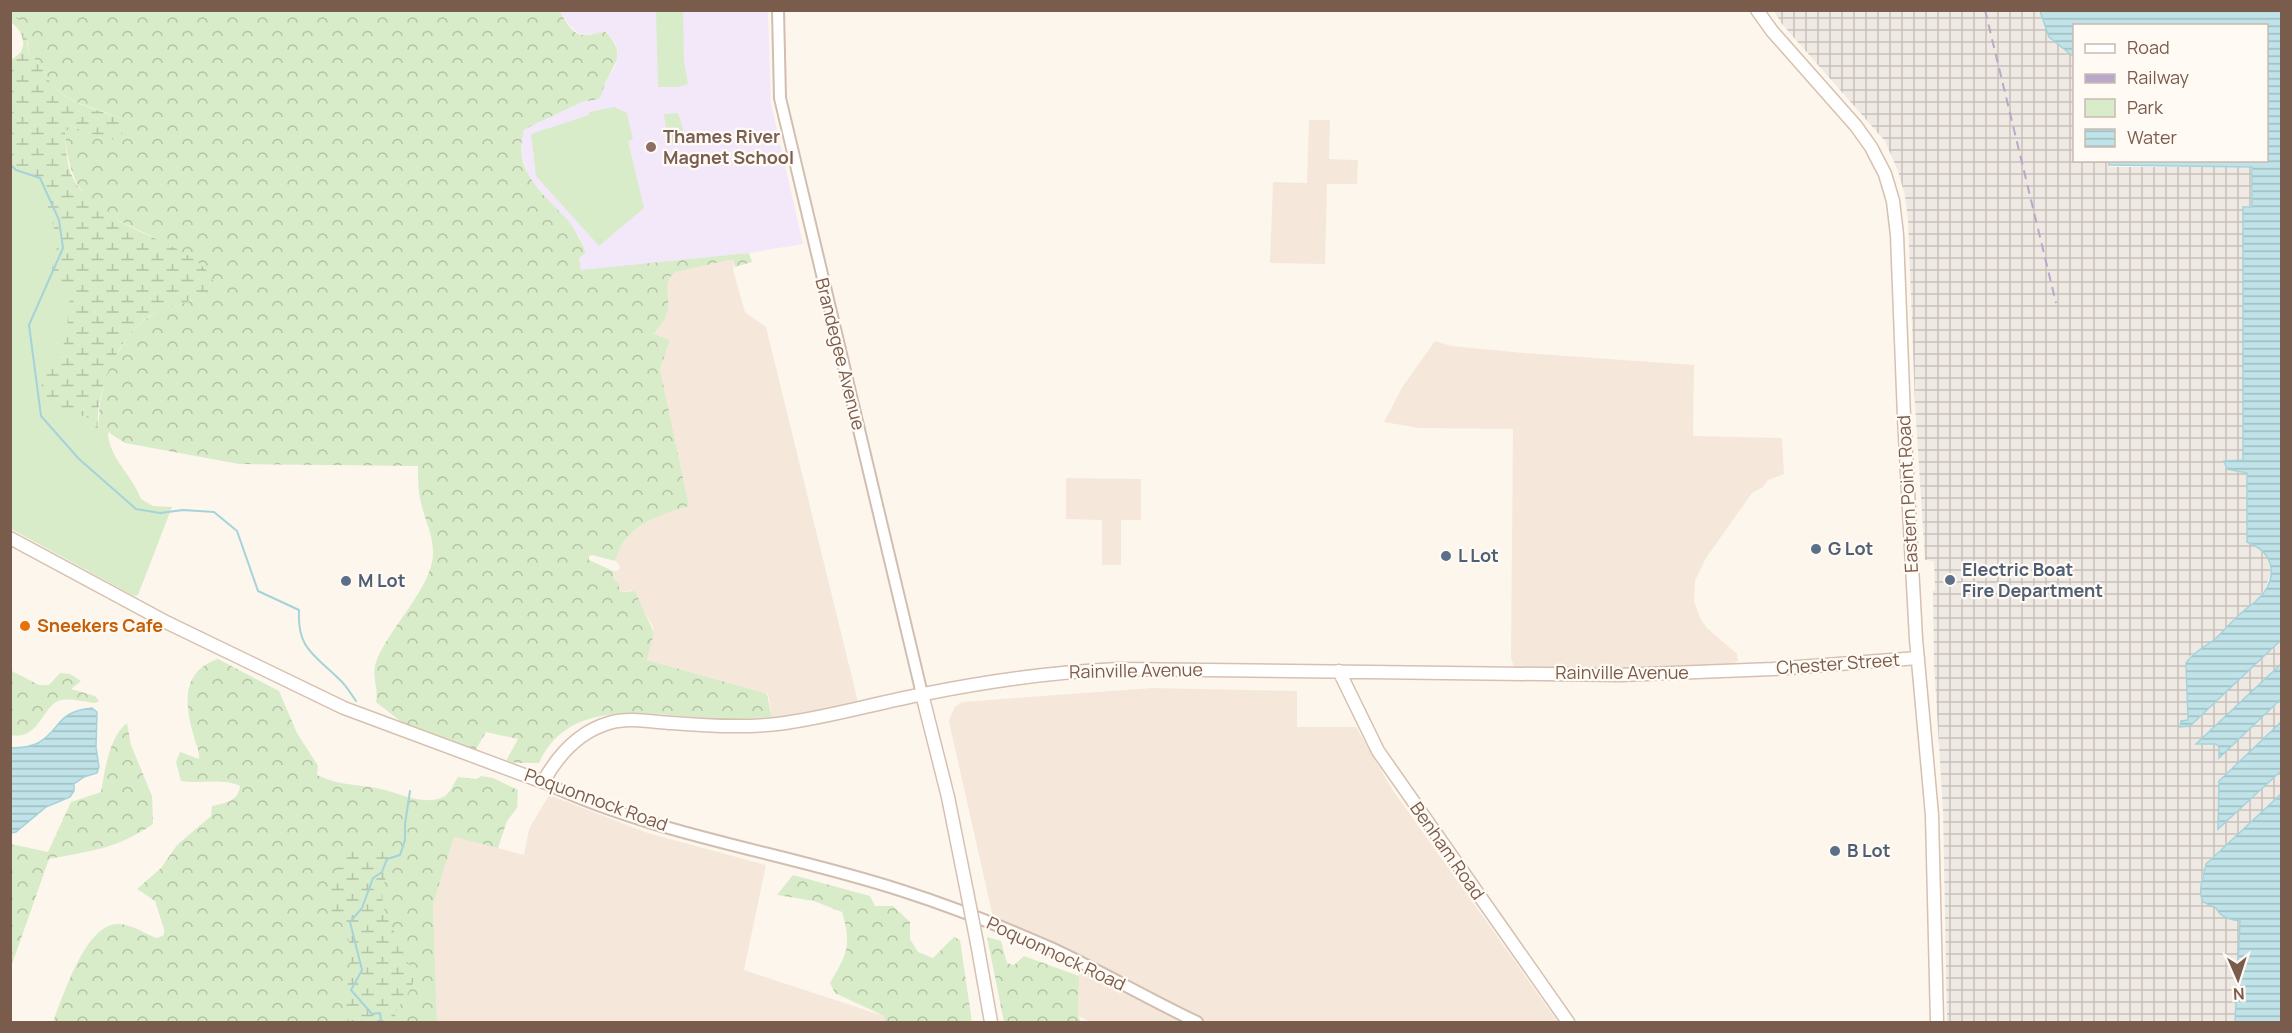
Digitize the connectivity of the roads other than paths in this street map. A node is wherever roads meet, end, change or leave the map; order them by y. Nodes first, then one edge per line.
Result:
1 (778, 10) edge
2 (1757, 10) edge
3 (10, 538) edge
4 (1918, 658) junction
5 (1759, 669) joint
6 (1339, 671) junction
7 (922, 694) junction
8 (543, 782) junction
9 (990, 1023) edge
10 (1197, 1023) edge
11 (1568, 1023) edge
12 (1936, 1023) edge

1 - 7 street, Brandegee Avenue
2 - 4 main road, Eastern Point Road
3 - 8 main road, Poquonnock Road
4 - 5 main road, Chester Street
4 - 12 main road, Eastern Point Road
5 - 6 main road, Rainville Avenue
6 - 7 main road, Rainville Avenue
6 - 11 main road, Benham Road
7 - 8 main road, Rainville Avenue
7 - 9 main road, bridge
8 - 10 street, Poquonnock Road

